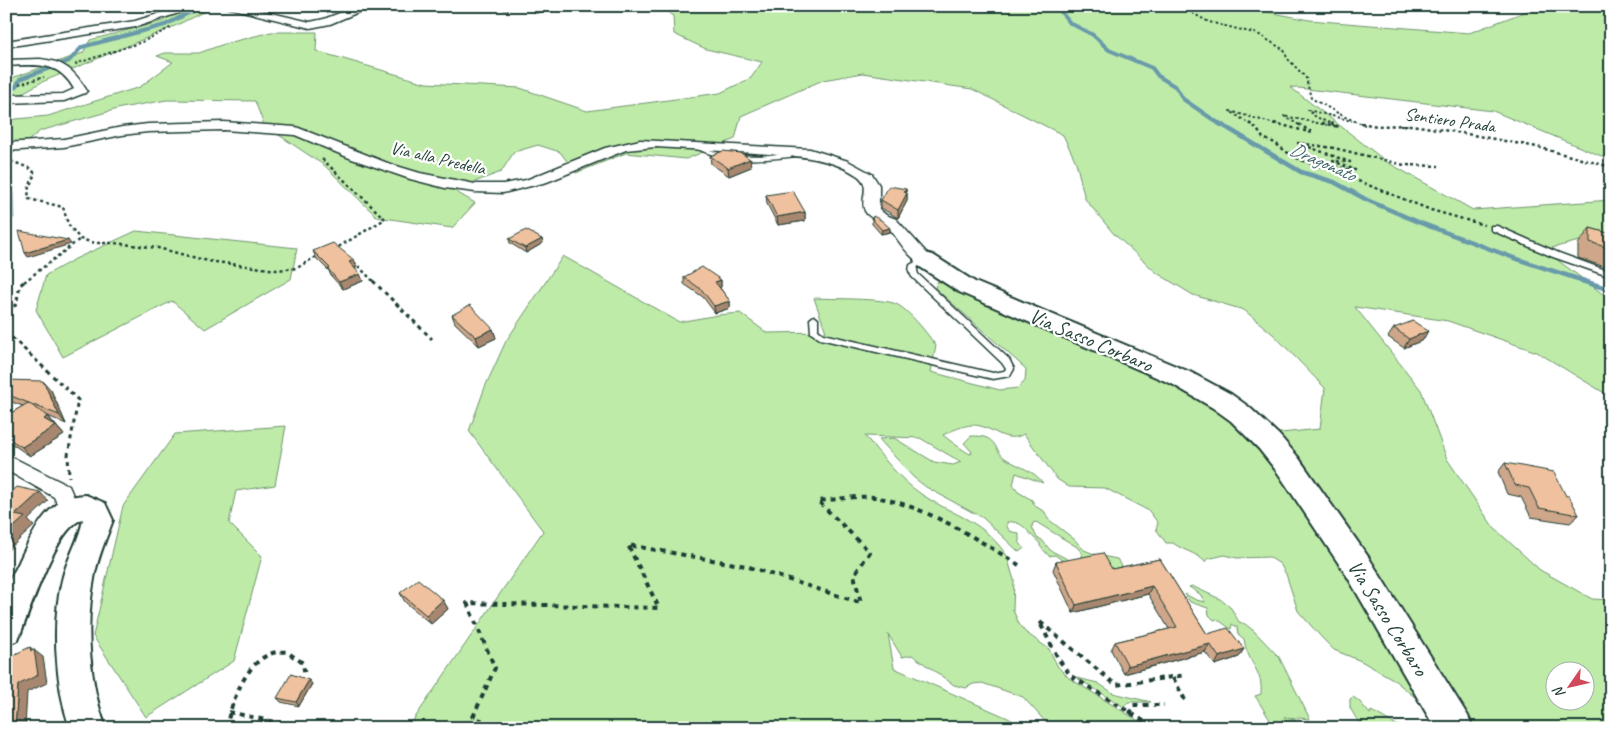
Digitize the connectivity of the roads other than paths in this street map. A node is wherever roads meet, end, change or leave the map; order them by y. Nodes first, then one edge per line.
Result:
1 (195, 6) edge
2 (227, 6) edge
3 (368, 6) edge
4 (6, 44) edge
5 (6, 63) edge
6 (6, 99) edge
7 (6, 147) edge
8 (1494, 228) road end
9 (925, 260) junction
10 (1611, 275) edge
11 (814, 319) dead end
12 (6, 461) edge
13 (70, 511) junction
14 (6, 630) edge
15 (88, 728) edge
16 (1455, 728) edge

1 - 4 street
2 - 3 street
5 - 6 street
7 - 9 street, Via alla Predella
8 - 10 lane
9 - 11 lane
9 - 16 street, Via Sasso Corbaro
12 - 13 street
13 - 14 street
13 - 15 street

